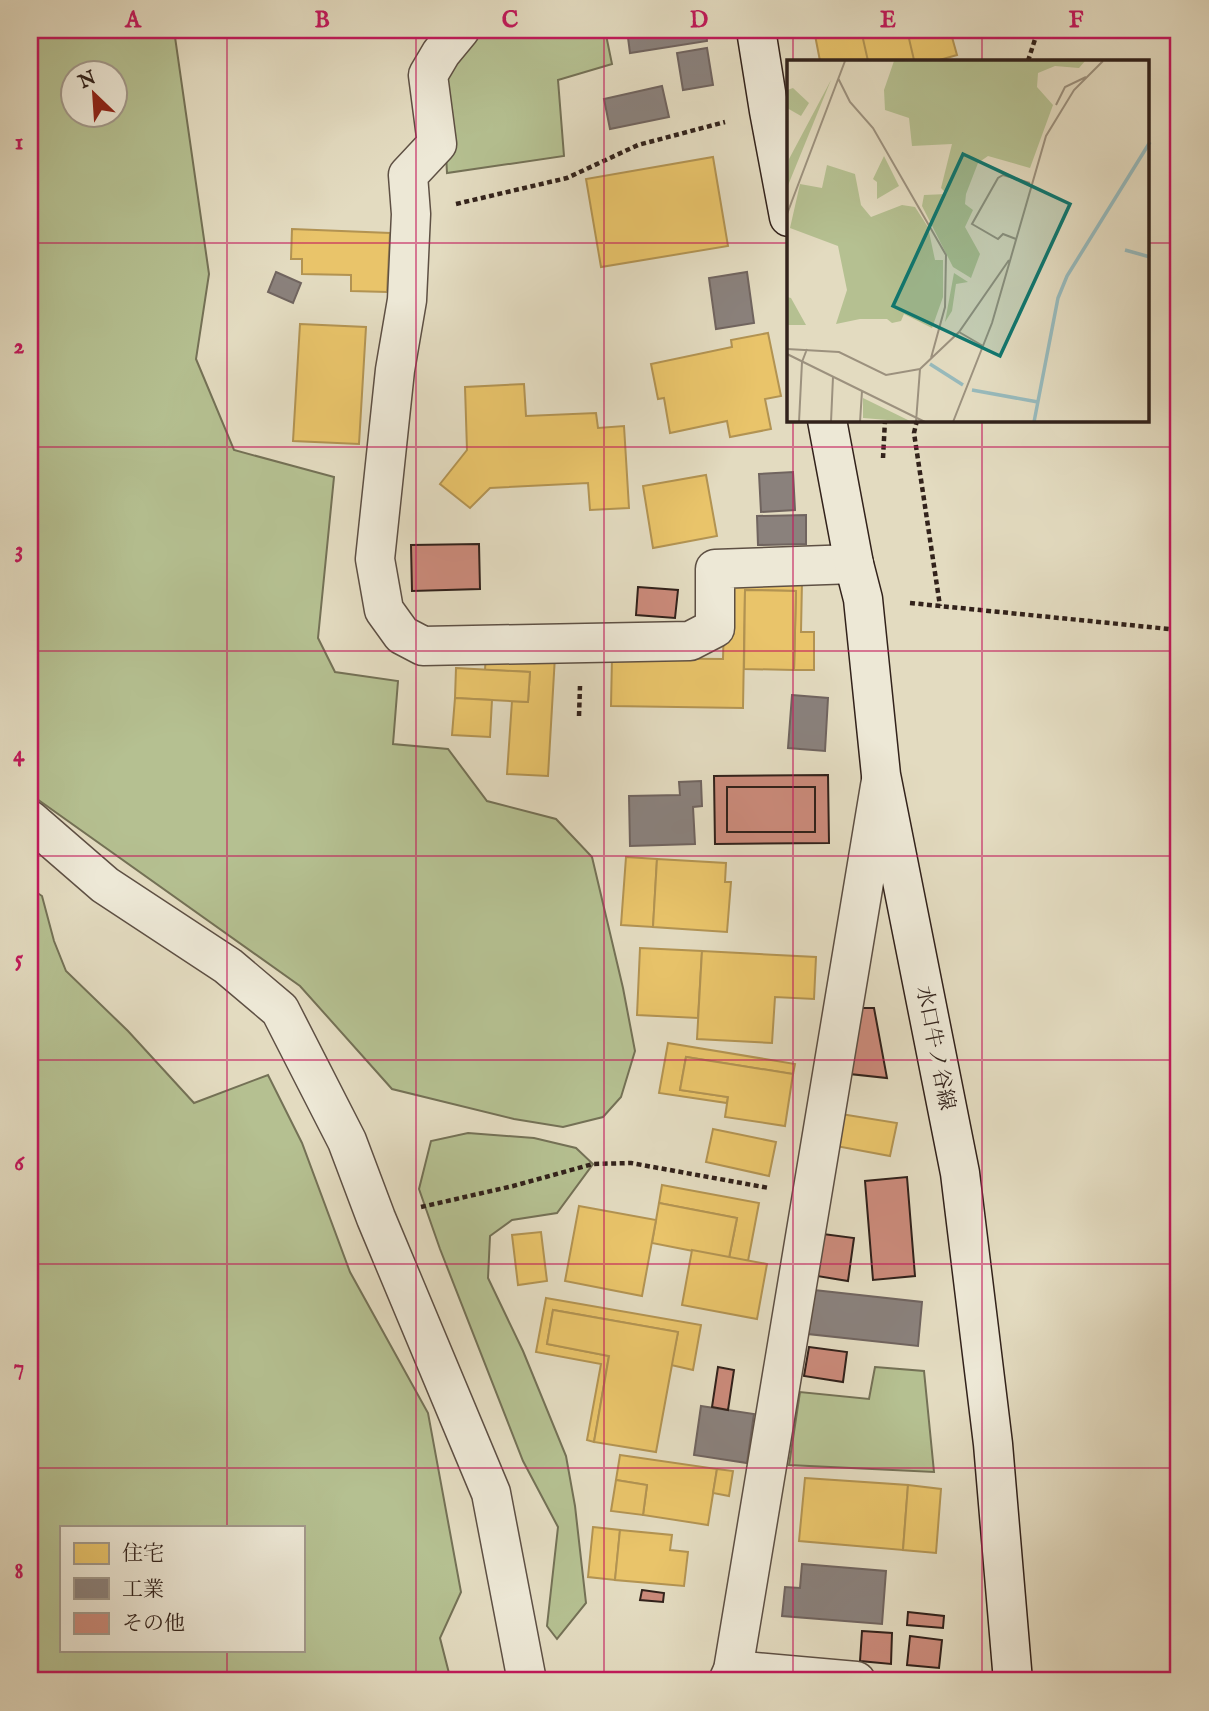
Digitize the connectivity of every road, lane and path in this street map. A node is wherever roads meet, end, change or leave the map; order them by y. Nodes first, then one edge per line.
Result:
1 (460, 30) edge
2 (756, 30) edge
3 (1038, 30) edge
4 (1028, 60) edge
5 (769, 111) junction
6 (787, 206) edge
7 (411, 214) junction
8 (827, 422) edge
9 (916, 422) edge
10 (859, 581) junction
11 (940, 606) junction
12 (1179, 629) edge
13 (881, 775) junction
14 (30, 820) edge
15 (812, 1196) junction
16 (376, 1218) junction
17 (730, 1676) edge
18 (527, 1681) edge
19 (856, 1681) edge
20 (1013, 1681) edge

1 - 7 street
2 - 5 street
3 - 4 path
5 - 6 street
5 - 7 path
7 - 10 street
8 - 10 street, 水口牛ノ谷線
9 - 11 path
10 - 11 path
10 - 13 street, 水口牛ノ谷線
11 - 12 path
13 - 15 street
13 - 20 street, 水口牛ノ谷線
14 - 16 street
15 - 16 path
15 - 17 street
16 - 18 street
17 - 19 street

